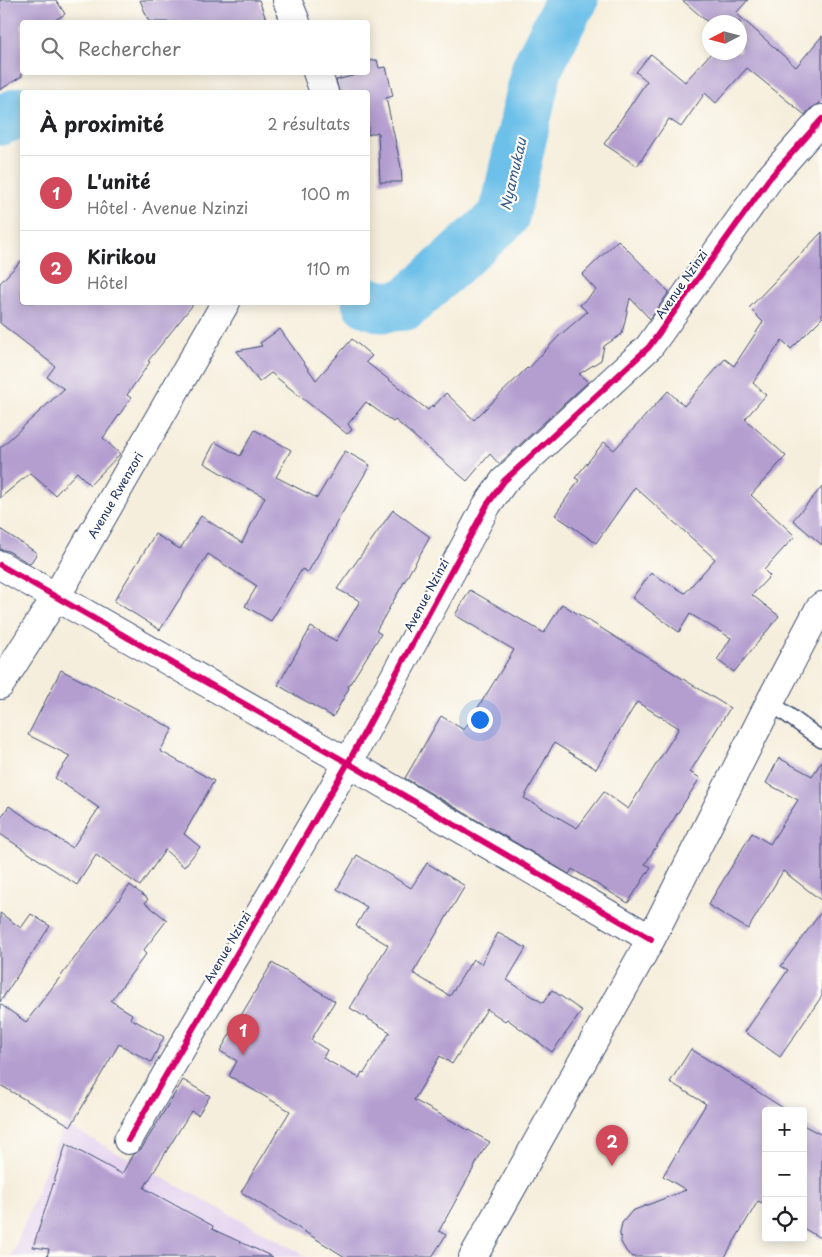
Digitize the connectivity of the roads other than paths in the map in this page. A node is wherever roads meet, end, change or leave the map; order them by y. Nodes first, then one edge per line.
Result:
1 (287, 0) edge
2 (295, 20) edge
3 (318, 75) edge
4 (324, 90) edge
5 (822, 119) edge
6 (224, 305) edge
7 (0, 565) edge
8 (56, 597) junction
9 (822, 606) edge
10 (0, 685) edge
11 (770, 702) junction
12 (822, 740) edge
13 (348, 763) junction
14 (651, 940) junction
15 (128, 1140) dead end
16 (473, 1257) edge

1 - 2 street
3 - 4 street
5 - 13 street, Avenue Nzinzi
6 - 8 street, Avenue Rwenzori
7 - 8 street
8 - 10 street, Avenue Rwenzori
8 - 13 street
9 - 11 street
11 - 12 lane
11 - 14 street
13 - 14 street
13 - 15 street, Avenue Nzinzi
14 - 16 street

